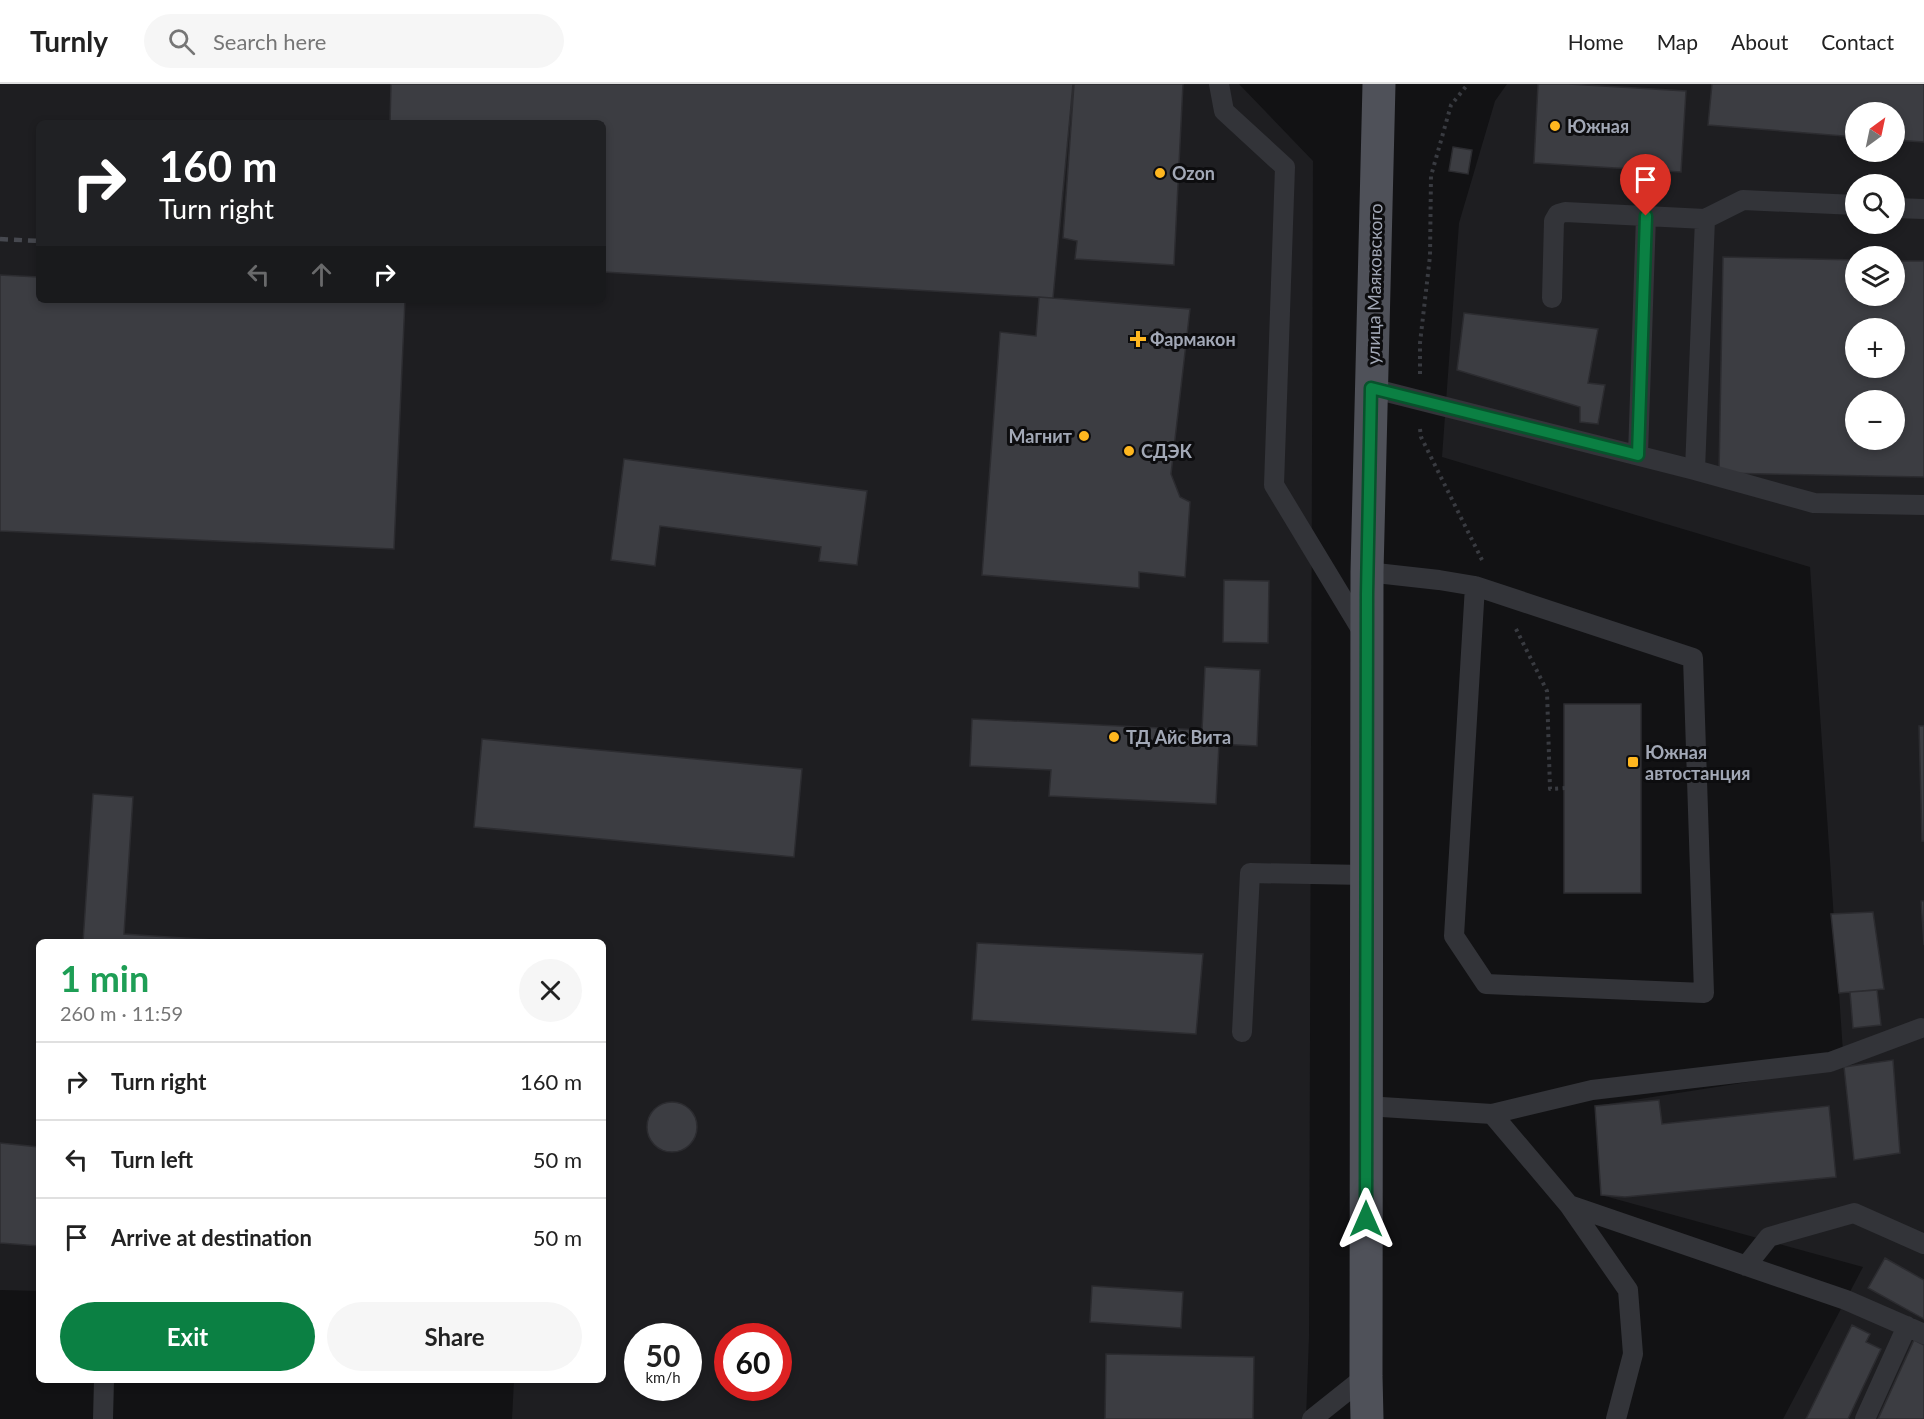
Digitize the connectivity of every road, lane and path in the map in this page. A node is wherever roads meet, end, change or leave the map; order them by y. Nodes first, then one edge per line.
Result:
1 (1219, 84) edge
2 (1354, 84) edge
3 (1379, 84) edge
4 (1393, 84) edge
5 (1468, 84) edge
6 (1378, 118) junction
7 (1845, 205) edge
8 (1905, 208) edge
9 (1924, 209) edge
10 (1646, 216) junction
11 (1705, 219) junction
12 (1552, 298) dead end
13 (1371, 388) junction
14 (1419, 400) junction
15 (1638, 455) junction
16 (1695, 470) junction
17 (1924, 505) edge
18 (1484, 564) dead end
19 (1367, 573) junction
20 (1475, 586) junction
21 (1515, 627) dead end
22 (1367, 638) junction
23 (1564, 788) dead end
24 (1366, 875) junction
25 (1921, 1028) dead end
26 (1242, 1032) dead end
27 (1366, 1106) junction
28 (1492, 1114) junction
29 (1569, 1205) junction
30 (1924, 1244) edge
31 (1746, 1266) junction
32 (1915, 1330) edge
33 (1366, 1376) junction
34 (104, 1383) edge
35 (103, 1419) edge
36 (1312, 1419) edge
37 (1367, 1419) edge
38 (1616, 1419) edge
39 (1865, 1419) edge

1 - 22 lane
2 - 6 main road
3 - 6 main road, улица Маяковского
4 - 6 main road
5 - 14 path
6 - 13 main road, улица Маяковского
7 - 11 lane
8 - 9 lane
10 - 11 lane
10 - 12 lane
10 - 15 lane
11 - 16 lane
13 - 14 lane
13 - 19 main road, улица Маяковского
14 - 15 lane
14 - 18 path
15 - 16 lane
16 - 17 lane
19 - 20 lane
19 - 22 main road, улица Маяковского
20 - 20 lane
21 - 23 path
22 - 24 main road, улица Маяковского
24 - 26 lane
24 - 27 main road, улица Маяковского
25 - 28 lane
27 - 28 lane
27 - 33 main road, улица Маяковского
28 - 29 lane
29 - 31 lane
29 - 38 lane
30 - 31 lane
31 - 32 lane
32 - 39 lane
33 - 36 lane
33 - 37 main road, улица Маяковского
34 - 35 lane

